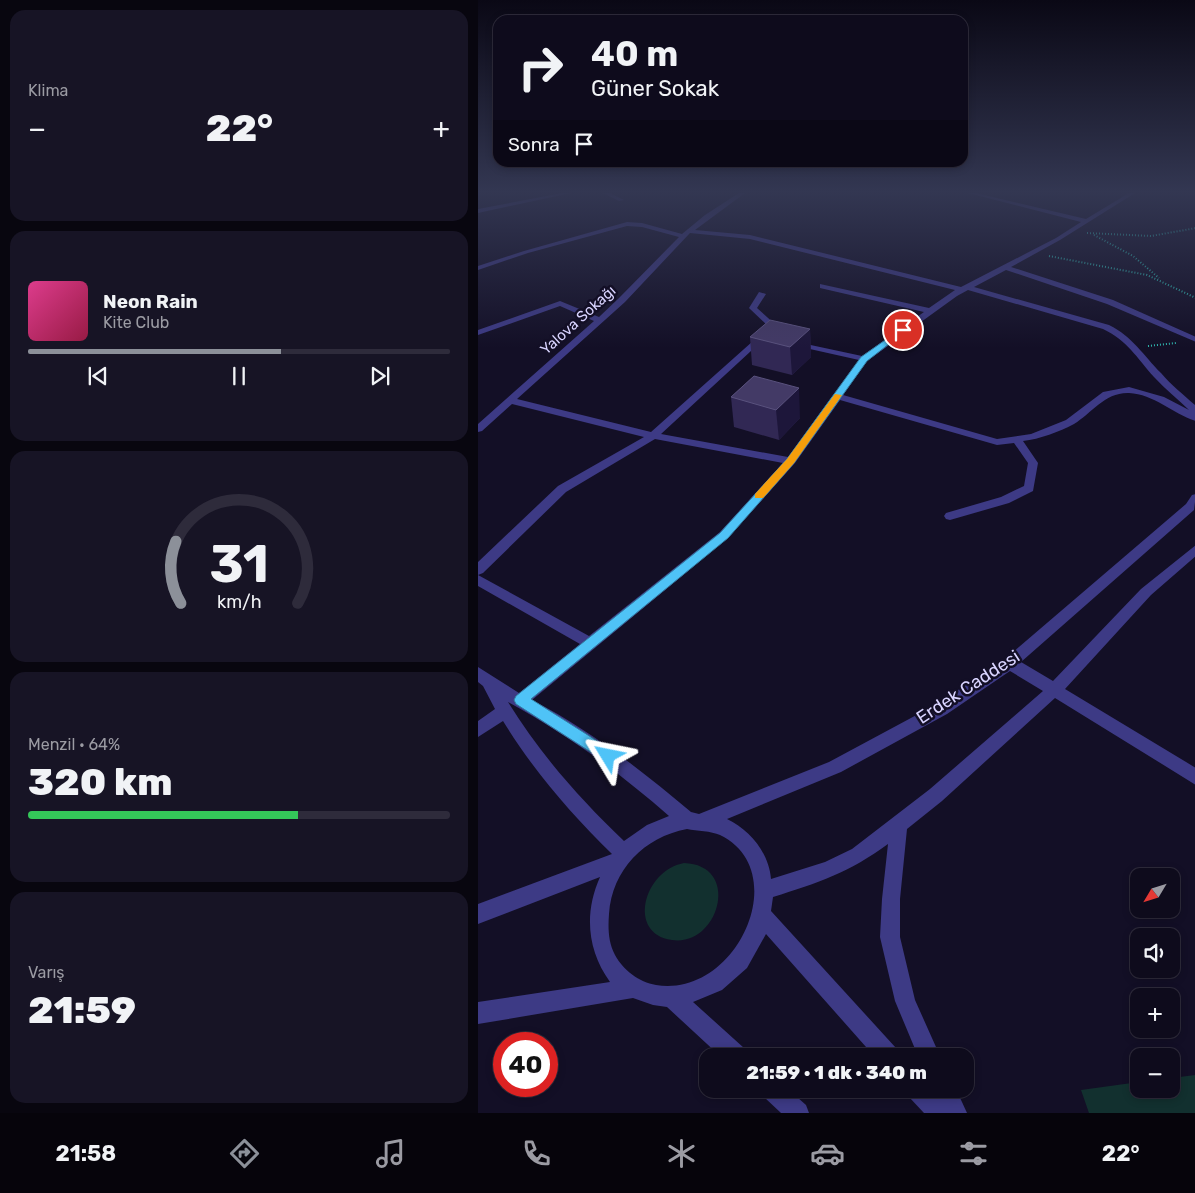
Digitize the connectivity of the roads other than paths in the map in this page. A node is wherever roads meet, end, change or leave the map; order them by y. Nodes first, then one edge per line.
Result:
1 (551, 245) edge
2 (675, 245) edge
3 (783, 245) edge
4 (1046, 245) edge
5 (478, 268) edge
6 (1005, 268) junction
7 (823, 286) dead end
8 (964, 288) junction
9 (762, 294) dead end
10 (930, 311) junction
11 (600, 320) junction
12 (478, 333) edge
13 (772, 337) junction
14 (1195, 339) edge
15 (864, 359) junction
16 (838, 396) junction
17 (509, 400) junction
18 (1196, 412) edge
19 (1196, 418) edge
20 (478, 429) edge
21 (653, 436) junction
22 (1017, 440) junction
23 (791, 461) junction
24 (1196, 498) edge
25 (950, 516) dead end
26 (1196, 549) edge
27 (478, 570) edge
28 (478, 580) edge
29 (591, 644) junction
30 (1010, 663) junction
31 (483, 678) edge
32 (1053, 691) junction
33 (521, 700) junction
34 (504, 711) junction
35 (478, 730) edge
36 (1196, 777) edge
37 (695, 820) junction
38 (899, 825) junction
39 (621, 857) junction
40 (765, 890) junction
41 (478, 914) edge
42 (762, 915) junction
43 (634, 988) junction
44 (672, 997) junction
45 (478, 1013) edge
46 (727, 1048) edge
47 (881, 1048) edge
48 (926, 1048) edge
49 (782, 1098) edge
50 (925, 1098) edge
51 (948, 1098) edge
52 (798, 1113) edge
53 (938, 1113) edge
54 (956, 1113) edge

1 - 5 street
2 - 11 street, Yalova Sokağı
3 - 8 street
4 - 6 street
6 - 8 street
6 - 14 street
7 - 10 street
8 - 10 street
8 - 18 street
9 - 13 street
10 - 15 street
11 - 12 street
11 - 17 street, Yalova Sokağı
13 - 15 street
13 - 21 street
15 - 16 street
16 - 22 street
16 - 23 street
17 - 20 street, Yalova Sokağı
17 - 21 street
19 - 22 street
21 - 23 street
21 - 27 street
22 - 25 street
23 - 29 street
24 - 30 street, Erdek Caddesi
26 - 32 street
28 - 29 street
29 - 33 street
30 - 32 street
30 - 37 street, Erdek Caddesi
31 - 33 street
31 - 34 street
32 - 36 street
32 - 38 street
33 - 37 street
34 - 35 street
34 - 39 street
37 - 39 street
37 - 40 street
38 - 40 street
38 - 48 street
39 - 41 street
39 - 43 street
40 - 42 street
42 - 44 street
42 - 47 street
43 - 44 street
43 - 45 street
44 - 46 street
49 - 52 street
50 - 53 street
51 - 54 street

